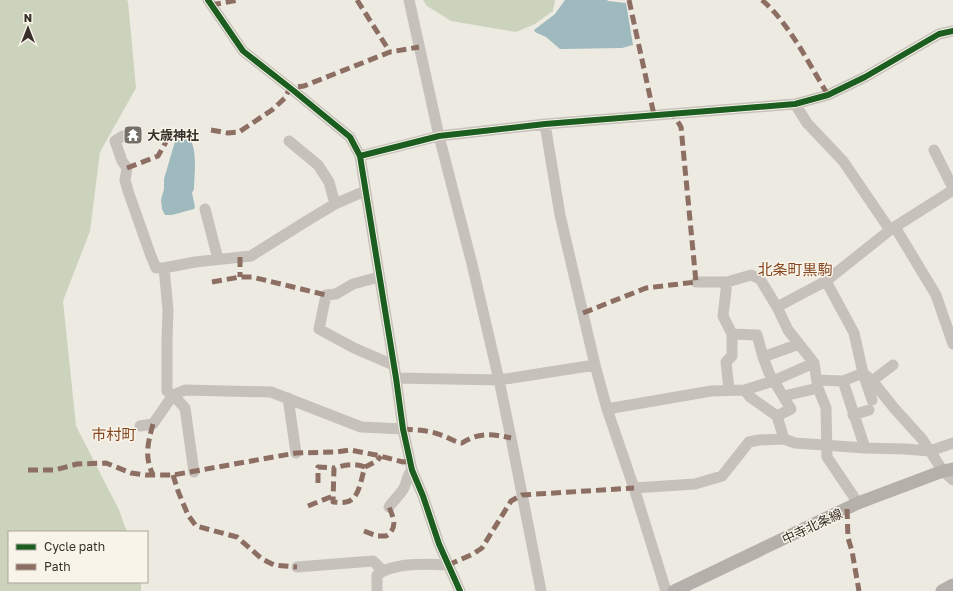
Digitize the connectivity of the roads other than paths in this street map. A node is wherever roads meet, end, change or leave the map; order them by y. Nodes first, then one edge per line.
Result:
1 (208, 0) edge
2 (409, 0) edge
3 (953, 31) edge
4 (795, 104) junction
5 (545, 124) junction
6 (123, 136) dead end
7 (440, 136) junction
8 (289, 141) dead end
9 (934, 150) dead end
10 (360, 156) junction
11 (953, 189) edge
12 (365, 191) junction
13 (335, 204) junction
14 (205, 209) dead end
15 (892, 229) junction
16 (218, 259) junction
17 (164, 268) junction
18 (379, 277) junction
19 (826, 281) junction
20 (696, 282) dead end
21 (727, 282) junction
22 (777, 307) junction
23 (732, 334) junction
24 (799, 344) junction
25 (953, 344) edge
26 (763, 357) junction
27 (394, 363) junction
28 (814, 363) junction
29 (893, 365) dead end
30 (595, 366) junction
31 (867, 377) junction
32 (396, 378) junction
33 (499, 380) junction
34 (773, 381) junction
35 (842, 381) junction
36 (818, 384) junction
37 (728, 390) junction
38 (745, 390) junction
39 (172, 395) junction
40 (784, 396) junction
41 (288, 398) junction
42 (607, 408) junction
43 (853, 415) junction
44 (777, 416) junction
45 (140, 426) dead end
46 (403, 429) junction
47 (784, 439) junction
48 (953, 443) edge
49 (826, 445) junction
50 (865, 448) junction
51 (930, 452) junction
52 (296, 453) dead end
53 (412, 470) junction
54 (194, 472) dead end
55 (950, 474) edge
56 (634, 488) junction
57 (858, 503) junction
58 (389, 508) dead end
59 (448, 565) junction
60 (297, 567) dead end
61 (383, 571) junction
62 (953, 585) edge
63 (377, 591) edge
64 (460, 591) edge
65 (541, 591) edge
66 (666, 591) edge
67 (674, 591) edge
68 (942, 591) edge

1 - 10 street
2 - 7 street
3 - 4 street
4 - 5 street
4 - 15 street
5 - 7 street
5 - 30 street
6 - 17 street
7 - 10 street
7 - 33 street
8 - 13 street
9 - 11 street
10 - 12 street
11 - 15 street
12 - 13 street
12 - 18 street
13 - 16 street
14 - 16 street
15 - 19 street
15 - 25 street
16 - 17 street
17 - 39 street
18 - 27 street
18 - 27 street
19 - 22 street
19 - 31 street
20 - 21 street
21 - 22 street
21 - 23 street
22 - 24 street
23 - 26 street
23 - 37 street
24 - 26 street
24 - 28 street
26 - 34 street
27 - 32 street
28 - 34 street
28 - 36 street
29 - 31 street
30 - 33 street
30 - 42 street
31 - 35 street
31 - 43 street
31 - 51 street
32 - 33 street
32 - 46 street
33 - 65 street
34 - 38 street
34 - 40 street
35 - 36 street
35 - 43 street
36 - 40 street
36 - 49 street
37 - 38 street
37 - 42 street
38 - 44 street
39 - 41 street
39 - 45 street
39 - 54 street
40 - 44 street
41 - 46 street
41 - 52 street
42 - 56 street
43 - 50 street
44 - 47 street
46 - 53 street
47 - 49 street
47 - 56 street
48 - 51 street
49 - 50 street
49 - 57 street
50 - 51 street
51 - 55 street
53 - 58 street
53 - 59 street
55 - 57 main road, 中寺北条線
56 - 66 street
57 - 67 main road, 中寺北条線
59 - 61 street
59 - 64 street
60 - 61 street
61 - 63 street
62 - 68 main road

